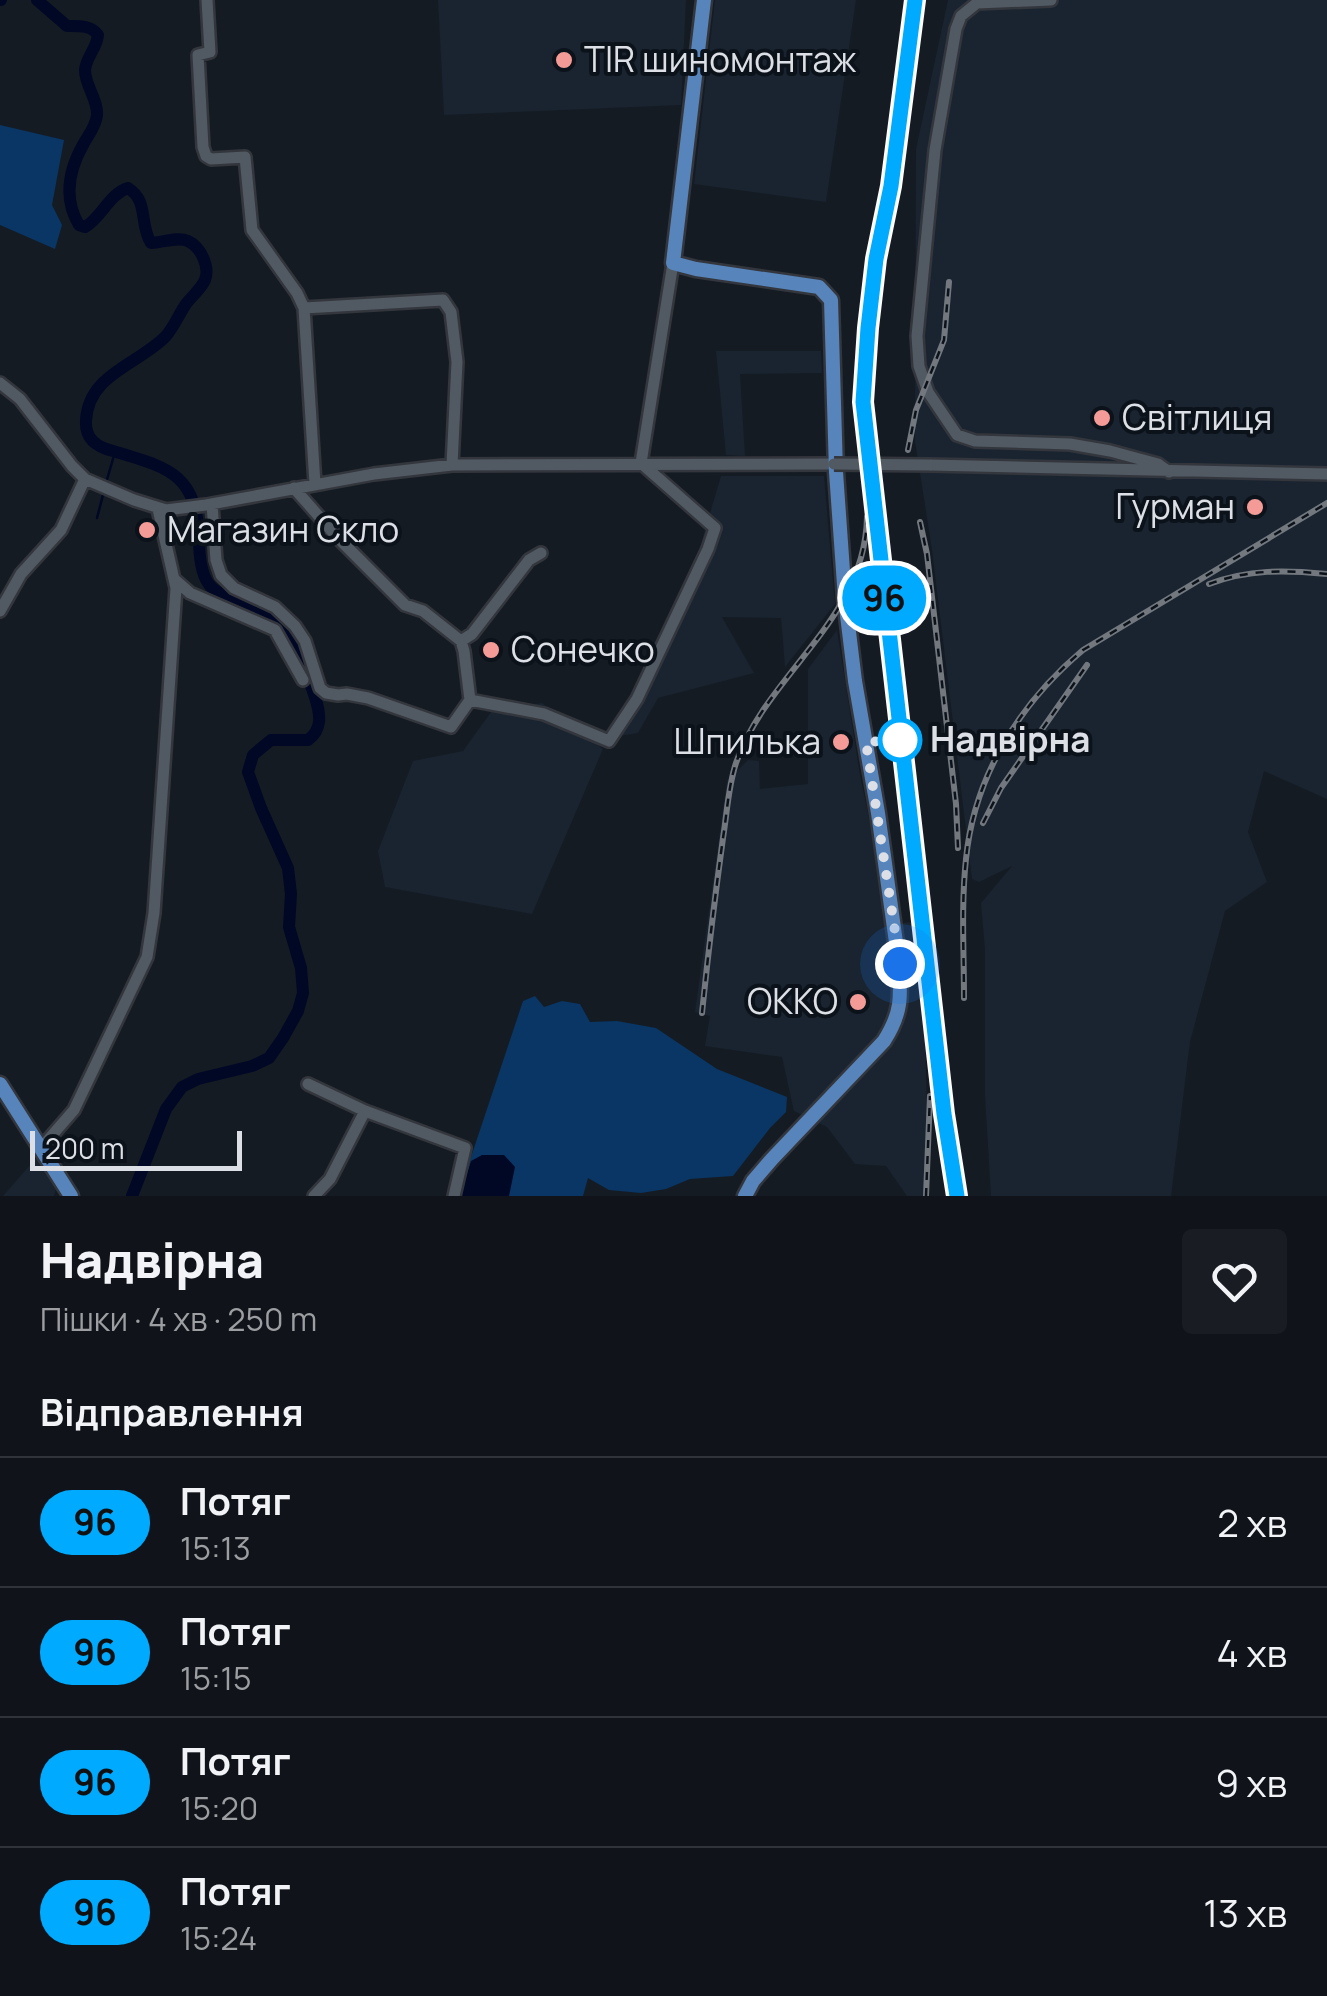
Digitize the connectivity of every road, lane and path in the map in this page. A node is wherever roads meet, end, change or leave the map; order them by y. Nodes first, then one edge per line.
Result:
1 (206, 0) edge
2 (704, 0) edge
3 (1051, 0) edge
4 (673, 263) junction
5 (304, 308) junction
6 (0, 383) edge
7 (641, 463) junction
8 (452, 466) junction
9 (1169, 472) junction
10 (1327, 474) edge
11 (86, 479) junction
12 (316, 484) junction
13 (294, 488) junction
14 (209, 505) junction
15 (158, 509) junction
16 (541, 552) dead end
17 (174, 579) junction
18 (0, 611) edge
19 (460, 641) junction
20 (303, 680) dead end
21 (470, 700) junction
22 (0, 1084) edge
23 (308, 1084) dead end
24 (365, 1112) junction
25 (41, 1148) junction
26 (66, 1192) edge
27 (318, 1195) edge
28 (454, 1196) edge
29 (745, 1196) edge

1 - 5 street
2 - 4 main road
3 - 9 street
4 - 7 street
4 - 29 main road
5 - 8 street
5 - 12 street
6 - 11 street
7 - 8 street
7 - 9 street, bridge
7 - 21 street
8 - 12 street
9 - 10 street
11 - 15 street
11 - 18 street
12 - 13 street
13 - 14 street
13 - 19 street
14 - 15 street
14 - 21 street
15 - 17 street
16 - 19 street
17 - 20 street
17 - 25 street
19 - 21 street
22 - 25 main road
23 - 24 street
24 - 27 street
24 - 28 street
25 - 26 main road

